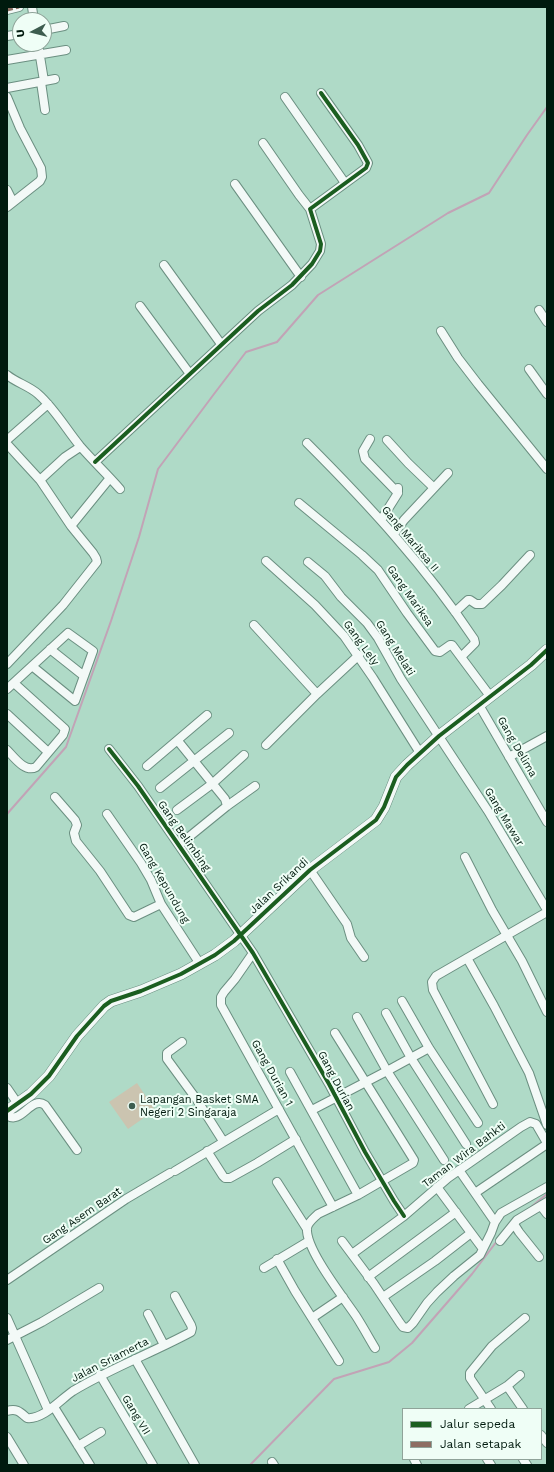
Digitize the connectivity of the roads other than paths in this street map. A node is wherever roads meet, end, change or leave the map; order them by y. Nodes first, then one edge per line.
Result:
1 (19, 7) edge
2 (7, 10) edge
3 (64, 26) dead end
4 (52, 28) edge
5 (66, 50) dead end
6 (39, 52) edge
7 (40, 55) junction
8 (7, 60) edge
9 (56, 79) dead end
10 (42, 82) junction
11 (7, 88) edge
12 (321, 93) dead end
13 (7, 97) edge
14 (285, 97) dead end
15 (45, 110) dead end
16 (263, 143) dead end
17 (345, 183) junction
18 (236, 184) dead end
19 (7, 190) edge
20 (10, 205) edge
21 (310, 209) junction
22 (164, 265) dead end
23 (301, 276) junction
24 (140, 306) dead end
25 (539, 310) dead end
26 (547, 322) edge
27 (441, 331) dead end
28 (221, 344) junction
29 (529, 369) dead end
30 (190, 374) junction
31 (7, 375) edge
32 (547, 394) edge
33 (48, 404) junction
34 (370, 439) dead end
35 (7, 440) edge
36 (387, 440) dead end
37 (307, 443) dead end
38 (7, 444) edge
39 (80, 446) junction
40 (95, 462) junction
41 (547, 469) edge
42 (448, 473) dead end
43 (110, 478) junction
44 (40, 480) junction
45 (434, 488) junction
46 (120, 489) dead end
47 (299, 504) dead end
48 (381, 520) junction
49 (71, 526) junction
50 (394, 534) junction
51 (530, 555) dead end
52 (266, 561) dead end
53 (308, 562) dead end
54 (455, 612) junction
55 (254, 625) dead end
56 (50, 649) junction
57 (547, 650) edge
58 (359, 655) junction
59 (462, 656) junction
60 (7, 664) edge
61 (32, 666) junction
62 (84, 676) junction
63 (14, 683) junction
64 (7, 689) edge
65 (317, 694) junction
66 (490, 696) junction
67 (479, 704) junction
68 (7, 714) edge
69 (207, 715) dead end
70 (229, 733) dead end
71 (439, 736) junction
72 (547, 736) edge
73 (178, 741) junction
74 (266, 745) dead end
75 (109, 749) dead end
76 (7, 750) edge
77 (48, 752) junction
78 (420, 753) junction
79 (244, 755) dead end
80 (509, 758) junction
81 (193, 760) junction
82 (147, 766) dead end
83 (212, 784) junction
84 (256, 786) dead end
85 (160, 788) dead end
86 (55, 797) dead end
87 (227, 806) junction
88 (177, 810) dead end
89 (106, 814) dead end
90 (547, 822) edge
91 (179, 845) junction
92 (465, 857) dead end
93 (310, 870) junction
94 (161, 904) junction
95 (547, 911) edge
96 (241, 934) junction
97 (506, 935) junction
98 (253, 953) junction
99 (364, 957) dead end
100 (467, 958) junction
101 (200, 964) junction
102 (402, 1001) dead end
103 (547, 1012) edge
104 (386, 1014) dead end
105 (357, 1017) dead end
106 (335, 1033) dead end
107 (182, 1042) dead end
108 (429, 1048) junction
109 (411, 1058) junction
110 (387, 1071) junction
111 (290, 1072) dead end
112 (365, 1083) junction
113 (7, 1088) edge
114 (336, 1097) junction
115 (18, 1104) junction
116 (493, 1104) dead end
117 (279, 1108) junction
118 (312, 1110) junction
119 (7, 1111) edge
120 (7, 1115) edge
121 (478, 1124) dead end
122 (547, 1125) edge
123 (296, 1139) junction
124 (223, 1141) junction
125 (466, 1144) dead end
126 (547, 1144) edge
127 (77, 1150) dead end
128 (207, 1151) junction
129 (444, 1160) dead end
130 (459, 1170) junction
131 (277, 1182) dead end
132 (382, 1182) junction
133 (437, 1186) junction
134 (547, 1187) edge
135 (475, 1193) junction
136 (358, 1195) junction
137 (544, 1204) edge
138 (333, 1207) junction
139 (456, 1212) junction
140 (547, 1214) edge
141 (404, 1216) junction
142 (494, 1222) junction
143 (514, 1224) junction
144 (307, 1229) junction
145 (471, 1233) junction
146 (309, 1241) junction
147 (342, 1241) dead end
148 (500, 1241) dead end
149 (483, 1249) junction
150 (352, 1254) junction
151 (539, 1257) dead end
152 (277, 1259) junction
153 (264, 1268) dead end
154 (368, 1277) junction
155 (7, 1280) edge
156 (99, 1288) dead end
157 (175, 1296) dead end
158 (343, 1297) junction
159 (383, 1297) junction
160 (148, 1314) dead end
161 (7, 1318) edge
162 (312, 1318) junction
163 (525, 1318) dead end
164 (16, 1335) junction
165 (7, 1340) edge
166 (164, 1345) junction
167 (375, 1348) dead end
168 (135, 1359) junction
169 (339, 1361) dead end
170 (520, 1375) dead end
171 (100, 1376) junction
172 (507, 1386) junction
173 (485, 1399) junction
174 (471, 1408) edge
175 (490, 1408) edge
176 (522, 1408) edge
177 (51, 1409) junction
178 (7, 1411) edge
179 (101, 1432) dead end
180 (7, 1437) edge
181 (78, 1446) junction
182 (24, 1465) edge
183 (90, 1465) edge
184 (153, 1465) edge
185 (195, 1465) edge

1 - 2 street
3 - 4 street
5 - 7 street
6 - 7 street
7 - 8 street
7 - 10 street
9 - 10 street
10 - 11 street
10 - 15 street
12 - 17 street
13 - 20 street
14 - 17 street
16 - 21 street
17 - 21 street
18 - 23 street
19 - 20 street
21 - 23 street
22 - 28 street
23 - 28 street
24 - 30 street
25 - 26 street
27 - 41 street
28 - 30 street
29 - 32 street
30 - 40 street
31 - 33 street
33 - 35 street
33 - 39 street
34 - 48 street
36 - 45 street
37 - 48 street, Gang Mariksa II
38 - 44 street
39 - 40 street
39 - 44 street
40 - 43 street
42 - 45 street
43 - 46 street
43 - 49 street
44 - 49 street
45 - 50 street
47 - 59 street, Gang Mariksa
48 - 50 street, Gang Mariksa II
49 - 60 street
50 - 54 street, Gang Mariksa II
51 - 54 street
52 - 58 street, Gang Lely
53 - 71 street, Gang Melati
54 - 59 street, Gang Mariksa II
55 - 65 street
56 - 61 street
56 - 62 street
56 - 62 street
57 - 66 street, Jalan Srikandi
58 - 65 street
58 - 78 street, Gang Lely
59 - 66 street, Gang Mariksa
61 - 62 street
61 - 63 street
63 - 64 street
63 - 77 street
65 - 74 street
66 - 67 street, Jalan Srikandi
67 - 71 street, Jalan Srikandi
67 - 80 street, Gang Delima
68 - 77 street
69 - 73 street
70 - 81 street
71 - 78 street, Jalan Srikandi
71 - 95 street, Gang Mawar
72 - 80 street
73 - 81 street
73 - 82 street
75 - 91 street, Gang Belimbing
76 - 77 street
78 - 93 street, Jalan Srikandi
79 - 83 street
80 - 90 street, Gang Delima
81 - 83 street
81 - 85 street
83 - 87 street
83 - 88 street
84 - 87 street
86 - 94 street
87 - 91 street
89 - 94 street, Gang Kepundung
91 - 96 street, Gang Belimbing
92 - 97 street
93 - 96 street, Jalan Srikandi
93 - 99 street
94 - 101 street, Gang Kepundung
95 - 97 street
96 - 98 street, Gang Belimbing
96 - 101 street, Jalan Srikandi
97 - 100 street
97 - 103 street
98 - 114 street, Gang Durian
98 - 117 street, Gang Durian 1
100 - 116 street
100 - 122 street
101 - 115 street, Jalan Srikandi
102 - 108 street
104 - 109 street
105 - 110 street
106 - 112 street
107 - 124 street
108 - 109 street
108 - 121 street
109 - 110 street
109 - 125 street
110 - 112 street
110 - 129 street
111 - 118 street
112 - 114 street
112 - 132 street
113 - 115 street
114 - 118 street
114 - 132 street, Gang Durian
115 - 119 street, Jalan Srikandi
117 - 123 street, Gang Durian 1
117 - 124 street, Gang Asem Barat
118 - 136 street
120 - 127 street
123 - 128 street
123 - 138 street, Gang Durian 1
124 - 128 street, Gang Asem Barat
126 - 130 street, Taman Wira Bahkti
126 - 135 street
128 - 155 street, Gang Asem Barat
130 - 133 street, Taman Wira Bahkti
130 - 135 street
131 - 144 street
132 - 136 street
132 - 141 street, Gang Durian
133 - 139 street
133 - 141 street, Taman Wira Bahkti
134 - 142 street
135 - 142 street
136 - 138 street
137 - 140 street
137 - 143 street
138 - 144 street
139 - 145 street
139 - 154 street
141 - 150 street, Taman Wira Bahkti
142 - 149 street
143 - 148 street
143 - 151 street
144 - 146 street
145 - 149 street
145 - 159 street
146 - 152 street
146 - 158 street
147 - 150 street
149 - 159 street
150 - 154 street
152 - 153 street
152 - 162 street
154 - 159 street
156 - 164 street
157 - 166 street, Jalan Sriamerta
158 - 162 street
158 - 167 street
160 - 166 street
161 - 164 street
162 - 169 street
163 - 173 street
164 - 165 street
164 - 177 street
166 - 168 street, Jalan Sriamerta
168 - 171 street, Jalan Sriamerta
168 - 185 street
170 - 172 street
171 - 177 street, Jalan Sriamerta
171 - 184 street, Gang VII
172 - 173 street
172 - 176 street
173 - 174 street
173 - 175 street
177 - 178 street, Jalan Sriamerta
177 - 181 street
179 - 181 street
180 - 182 street
181 - 183 street

